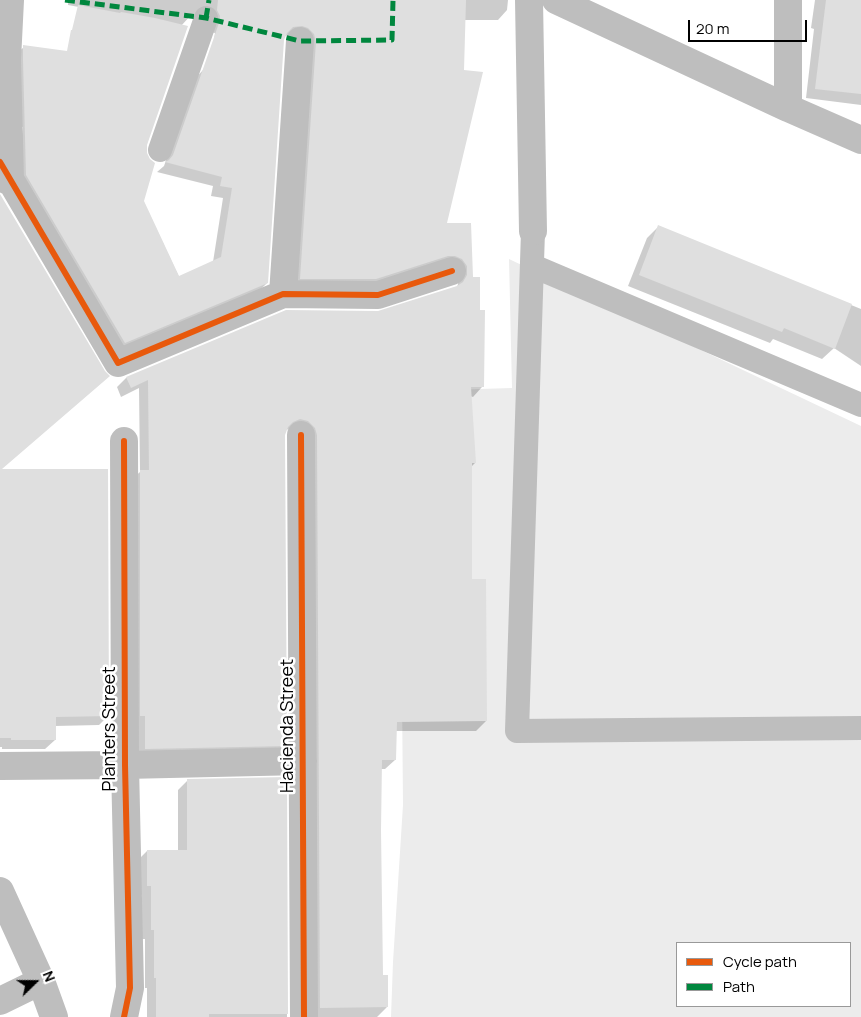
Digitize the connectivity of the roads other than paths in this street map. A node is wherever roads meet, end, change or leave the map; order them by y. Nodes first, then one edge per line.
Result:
1 (10, 0) edge
2 (529, 0) edge
3 (556, 0) edge
4 (788, 0) edge
5 (206, 18) dead end
6 (300, 41) dead end
7 (788, 108) junction
8 (861, 140) edge
9 (160, 150) dead end
10 (3, 175) edge
11 (534, 231) joint
12 (533, 266) junction
13 (452, 271) dead end
14 (283, 294) junction
15 (861, 406) edge
16 (302, 435) dead end
17 (124, 441) dead end
18 (861, 728) edge
19 (303, 761) junction
20 (125, 765) junction
21 (0, 766) edge
22 (0, 891) edge
23 (41, 981) junction
24 (0, 1001) edge
25 (54, 1017) edge
26 (124, 1017) edge
27 (304, 1017) edge

1 - 10 street
2 - 11 street
3 - 7 street
4 - 7 street
5 - 9 lane
6 - 14 street
7 - 8 street
10 - 14 street
11 - 12 lane
12 - 15 lane
12 - 18 lane
13 - 14 street
16 - 19 street, Hacienda Street
17 - 20 street, Planters Street
19 - 20 street
19 - 27 street, Hacienda Street
20 - 21 street
20 - 26 street, Planters Street
22 - 23 street
23 - 24 street
23 - 25 street

